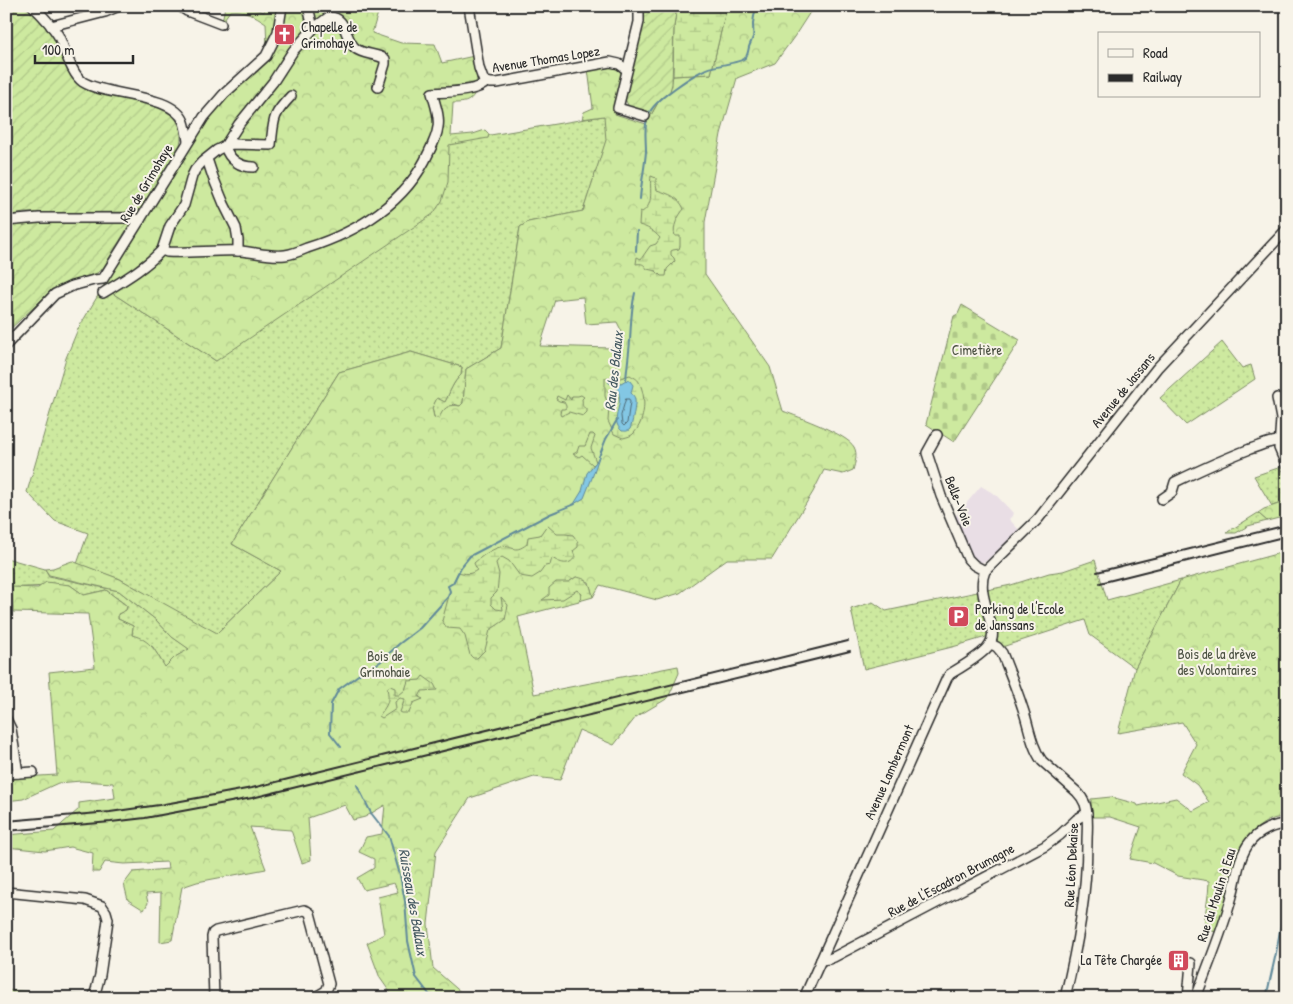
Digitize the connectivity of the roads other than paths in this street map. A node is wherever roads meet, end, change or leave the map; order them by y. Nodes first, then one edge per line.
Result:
1 (33, 6) edge
2 (119, 6) edge
3 (180, 6) edge
4 (282, 6) edge
5 (308, 6) edge
6 (469, 6) edge
7 (639, 6) edge
8 (221, 24) dead end
9 (51, 26) junction
10 (310, 32) junction
11 (631, 54) junction
12 (610, 62) junction
13 (627, 70) junction
14 (486, 82) junction
15 (378, 87) dead end
16 (291, 96) dead end
17 (645, 116) dead end
18 (184, 122) junction
19 (198, 125) junction
20 (188, 141) junction
21 (225, 146) junction
22 (207, 159) junction
23 (254, 167) dead end
24 (140, 220) junction
25 (6, 221) edge
26 (1287, 229) edge
27 (162, 250) junction
28 (238, 251) junction
29 (102, 293) dead end
30 (6, 345) edge
31 (1277, 398) dead end
32 (937, 435) dead end
33 (1280, 441) junction
34 (1287, 467) edge
35 (1162, 499) dead end
36 (985, 570) junction
37 (990, 644) junction
38 (6, 719) edge
39 (18, 772) junction
40 (33, 772) dead end
41 (6, 774) edge
42 (1087, 813) junction
43 (1287, 824) edge
44 (6, 892) edge
45 (821, 960) junction
46 (1190, 963) dead end
47 (93, 998) edge
48 (214, 998) edge
49 (314, 998) edge
50 (804, 998) edge
51 (1065, 998) edge
52 (1188, 998) edge
53 (1196, 998) edge

1 - 9 street
2 - 9 street
3 - 8 street
4 - 19 street, Rue de Grimohaye
5 - 10 street
6 - 14 street, Avenue Thomas Lopez
7 - 11 street
9 - 18 street
10 - 15 street
10 - 21 street
11 - 12 street, Avenue Thomas Lopez
11 - 13 street
12 - 13 street, Avenue Thomas Lopez
12 - 14 street, Avenue Thomas Lopez
13 - 17 street
14 - 28 street, Avenue Thomas Lopez
16 - 21 street
18 - 19 street
18 - 20 street
19 - 20 street, Rue de Grimohaye
20 - 24 street, Rue de Grimohaye
21 - 22 street
21 - 23 street
22 - 27 street
22 - 28 street
24 - 25 street
24 - 30 street, Rue de Grimohaye
26 - 36 street, Avenue de Jassans
27 - 28 street
27 - 29 street
31 - 33 street
32 - 36 street, Belle-Voie
33 - 34 street
33 - 35 street
36 - 37 street
37 - 42 street, Rue Léon Dekaise
37 - 45 street, Avenue Lambermont
38 - 39 street
39 - 40 street
39 - 41 street
42 - 45 street, Rue de l'Escadron Brumagne
42 - 51 street, Rue Léon Dekaise
43 - 53 street, Rue du Moulin à Eau
44 - 47 street
45 - 50 street, Avenue Lambermont
46 - 52 street
48 - 49 street

